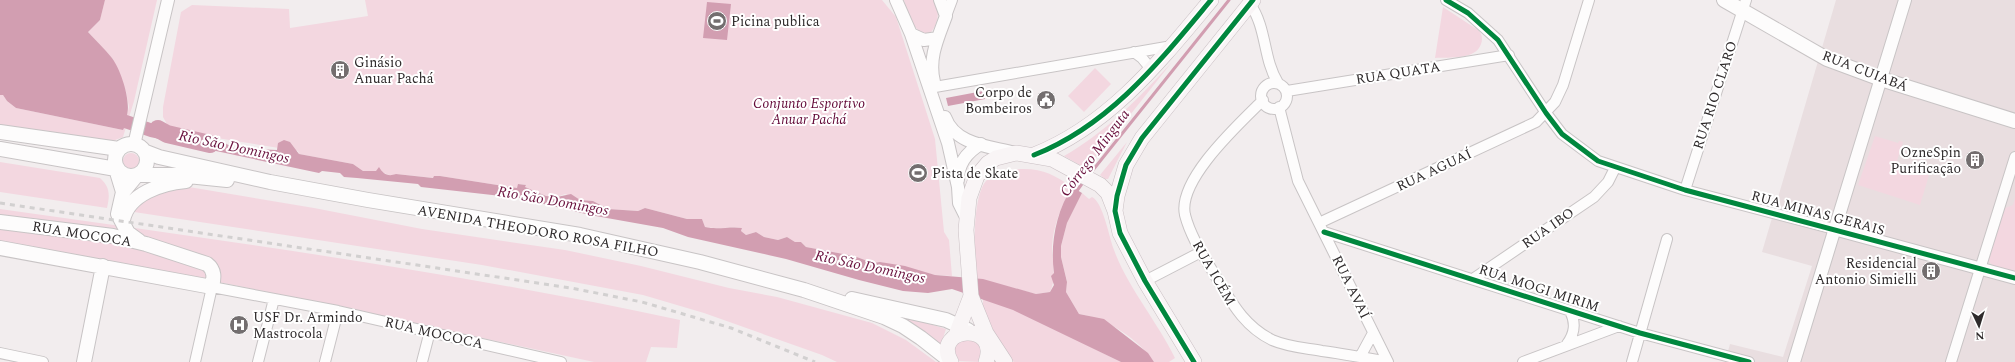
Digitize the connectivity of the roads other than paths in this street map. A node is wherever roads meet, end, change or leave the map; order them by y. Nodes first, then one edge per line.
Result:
1 (168, 0) edge
2 (940, 0) edge
3 (952, 0) edge
4 (1211, 0) edge
5 (1446, 0) edge
6 (1589, 0) edge
7 (1724, 0) edge
8 (1905, 0) edge
9 (897, 1) edge
10 (1251, 2) edge
11 (1744, 6) edge
12 (946, 16) junction
13 (911, 34) junction
14 (938, 38) junction
15 (1172, 46) junction
16 (1134, 52) junction
17 (1509, 55) junction
18 (1151, 69) junction
19 (1272, 73) junction
20 (1881, 79) junction
21 (1278, 83) junction
22 (1267, 85) junction
23 (935, 87) junction
24 (1286, 91) junction
25 (1262, 100) junction
26 (1279, 108) junction
27 (1546, 113) junction
28 (2015, 121) edge
29 (0, 132) edge
30 (139, 144) junction
31 (981, 144) junction
32 (0, 149) edge
33 (119, 149) junction
34 (1016, 153) junction
35 (1034, 155) junction
36 (2015, 157) edge
37 (1615, 168) junction
38 (116, 169) junction
39 (137, 175) junction
40 (218, 179) junction
41 (270, 182) junction
42 (958, 187) junction
43 (1685, 190) junction
44 (123, 192) junction
45 (1115, 211) junction
46 (120, 220) junction
47 (0, 222) edge
48 (1319, 222) junction
49 (966, 224) junction
50 (1834, 229) junction
51 (83, 231) junction
52 (1324, 232) junction
53 (1667, 239) dead end
54 (146, 244) junction
55 (0, 248) edge
56 (1201, 252) junction
57 (103, 266) junction
58 (1980, 269) junction
59 (2015, 278) edge
60 (1473, 279) junction
61 (1145, 281) junction
62 (212, 287) junction
63 (804, 290) junction
64 (971, 296) junction
65 (274, 300) junction
66 (338, 311) junction
67 (1570, 311) junction
68 (1619, 326) junction
69 (957, 330) junction
70 (430, 331) junction
71 (1373, 333) junction
72 (1640, 333) junction
73 (1567, 344) junction
74 (0, 353) edge
75 (1360, 357) junction
76 (989, 359) edge
77 (950, 361) edge
78 (1192, 361) edge
79 (43, 362) edge
80 (84, 362) edge
81 (195, 362) edge
82 (258, 362) edge
83 (325, 362) edge
84 (422, 362) edge
85 (561, 362) edge
86 (1005, 362) edge
87 (1388, 362) edge
88 (1523, 362) edge
89 (1632, 362) edge
90 (1749, 362) edge
91 (1794, 362) edge
92 (1951, 362) edge

1 - 30 street
2 - 12 street
3 - 12 street
4 - 15 main road
5 - 17 street, RUA MINAS GERAIS
6 - 27 street, RUA AGUAÍ
7 - 11 main road, RUA CUIABÁ
8 - 20 street
9 - 13 street
10 - 19 street
10 - 45 main road
11 - 20 main road, RUA CUIABÁ
11 - 43 street, RUA RIO CLARO
12 - 14 street
13 - 14 street
13 - 42 street
14 - 23 street
15 - 16 street
15 - 18 main road
16 - 18 street
16 - 23 street
17 - 24 street, RUA QUATA
17 - 27 street, RUA MINAS GERAIS
18 - 35 main road
19 - 21 street
19 - 22 street
20 - 28 main road, RUA CUIABÁ
20 - 50 street
21 - 22 street
21 - 24 street
22 - 25 street
23 - 31 street
24 - 26 street
25 - 26 street
25 - 56 street, RUA ICÉM
26 - 48 street, RUA AVAÍ
27 - 37 street, RUA MINAS GERAIS
27 - 48 street, RUA AGUAÍ
29 - 33 main road
30 - 33 main road
30 - 39 main road
30 - 41 main road, AVENIDA THEODORO ROSA FILHO
31 - 34 street
31 - 42 street
32 - 38 main road
33 - 38 main road
34 - 35 main road
34 - 49 main road
35 - 45 main road
36 - 58 street
37 - 43 street, RUA MINAS GERAIS
37 - 60 street, RUA IBO
38 - 39 main road
38 - 44 main road
39 - 40 main road, AVENIDA THEODORO ROSA FILHO
39 - 44 main road
40 - 41 main road, AVENIDA THEODORO ROSA FILHO
40 - 46 main road
41 - 63 main road, AVENIDA THEODORO ROSA FILHO
42 - 49 street
43 - 50 street, RUA MINAS GERAIS
44 - 46 main road
45 - 61 main road
46 - 51 main road
46 - 54 main road
47 - 51 main road, RUA MOCOCA
48 - 52 street, RUA AVAÍ
49 - 64 main road
50 - 58 street, RUA MINAS GERAIS
50 - 91 street
51 - 54 main road, RUA MOCOCA
52 - 60 street, RUA MOGI MIRIM
52 - 71 street, RUA AVAÍ
53 - 72 street
54 - 62 main road, RUA MOCOCA
55 - 57 main road, RUA MOCOCA
56 - 61 street
56 - 75 street, RUA ICÉM
57 - 62 main road, RUA MOCOCA
57 - 80 main road
58 - 59 street, RUA MINAS GERAIS
58 - 92 street
60 - 67 street, RUA MOGI MIRIM
61 - 78 main road
62 - 65 street, RUA MOCOCA
62 - 81 street
63 - 69 main road, AVENIDA THEODORO ROSA FILHO
63 - 77 main road, AVENIDA THEODORO ROSA FILHO
64 - 69 main road
64 - 86 main road
65 - 66 street, RUA MOCOCA
65 - 82 street
66 - 70 street, RUA MOCOCA
66 - 83 street
67 - 68 street, RUA MOGI MIRIM
67 - 73 street
68 - 72 street, RUA MOGI MIRIM
68 - 73 street
69 - 76 main road
69 - 77 main road
70 - 84 street
70 - 85 street, RUA MOCOCA
71 - 75 street, RUA AVAÍ
71 - 87 street, RUA AVAÍ
72 - 89 street
72 - 90 street, RUA MOGI MIRIM
73 - 88 street
74 - 79 street
75 - 87 street, RUA ICÉM

